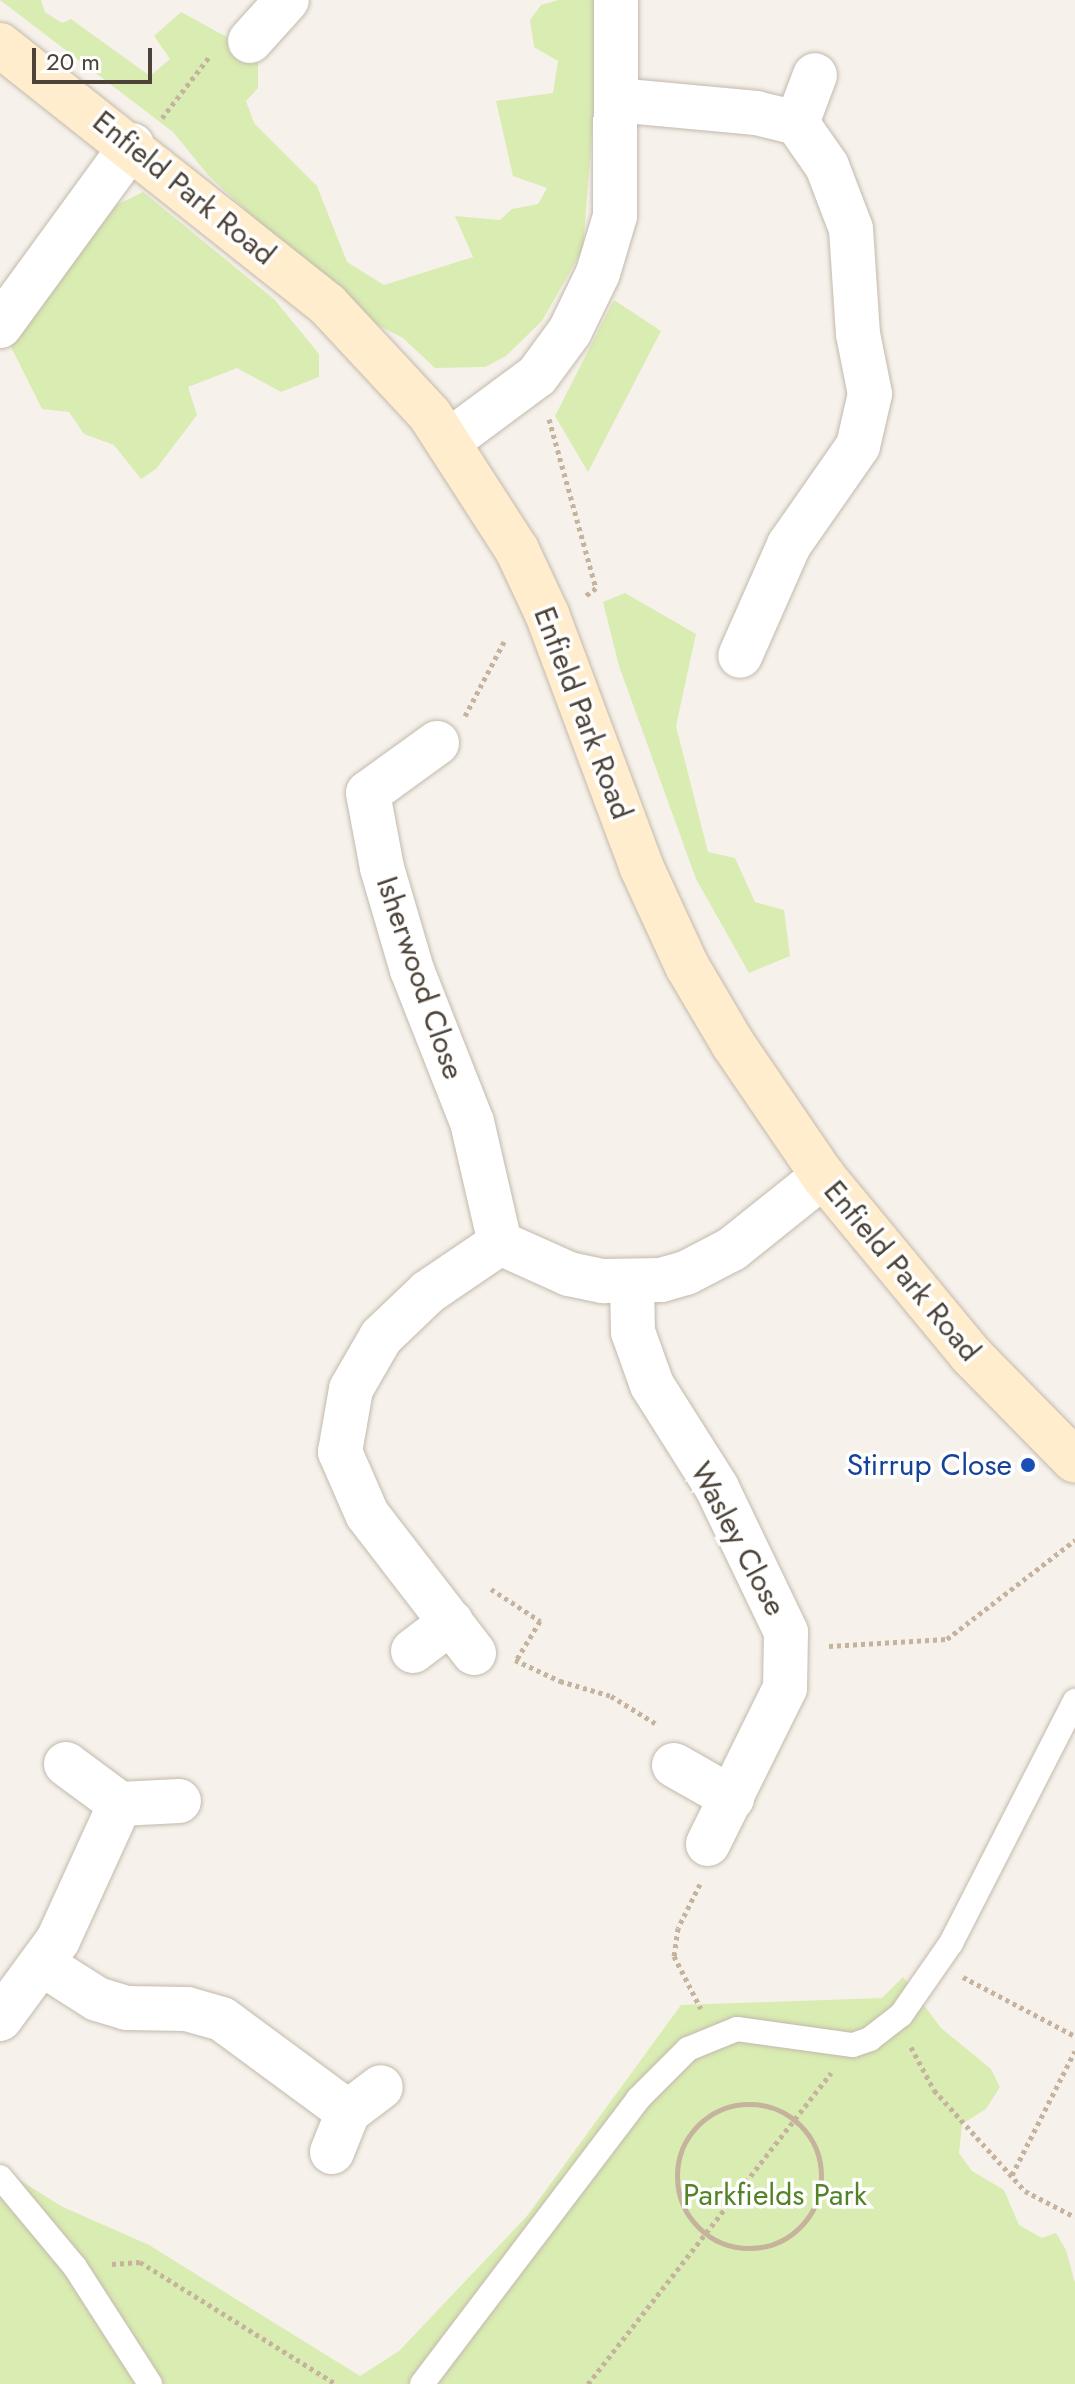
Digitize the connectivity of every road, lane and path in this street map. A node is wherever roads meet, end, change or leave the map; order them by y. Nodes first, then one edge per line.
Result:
1 (616, 0) edge
2 (269, 14) edge
3 (0, 45) edge
4 (815, 75) dead end
5 (616, 100) junction
6 (797, 123) junction
7 (143, 137) junction
8 (0, 326) edge
9 (537, 376) junction
10 (449, 441) junction
11 (580, 599) dead end
12 (506, 638) dead end
13 (740, 656) dead end
14 (437, 743) joint
15 (823, 1176) junction
16 (500, 1243) junction
17 (632, 1282) junction
18 (1075, 1461) edge
19 (1075, 1540) edge
20 (491, 1589) dead end
21 (463, 1637) junction
22 (788, 1649) junction
23 (413, 1651) dead end
24 (517, 1661) junction
25 (1075, 1701) edge
26 (66, 1764) dead end
27 (674, 1765) joint
28 (732, 1798) junction
29 (179, 1801) dead end
30 (120, 1804) junction
31 (708, 1844) joint
32 (42, 1964) junction
33 (938, 1964) junction
34 (901, 2015) junction
35 (0, 2019) edge
36 (714, 2035) junction
37 (1075, 2036) edge
38 (853, 2045) junction
39 (1075, 2051) edge
40 (795, 2121) junction
41 (332, 2152) dead end
42 (1012, 2176) junction
43 (0, 2177) edge
44 (1075, 2217) edge
45 (705, 2233) junction
46 (75, 2267) junction
47 (150, 2384) edge
48 (336, 2384) edge
49 (422, 2384) edge
50 (588, 2384) edge

1 - 5 street
2 - 7 path
3 - 7 street, Enfield Park Road
4 - 6 street
5 - 6 street
5 - 9 street
6 - 13 street
7 - 8 street
7 - 10 street, Enfield Park Road
9 - 10 street
9 - 11 path
10 - 15 street, Enfield Park Road
12 - 14 path
14 - 16 street, Isherwood Close
15 - 17 street
15 - 18 street, Enfield Park Road
16 - 17 street
16 - 21 street
17 - 22 street, Wasley Close
19 - 22 path
20 - 24 path
21 - 23 street
21 - 24 path
22 - 28 street, Wasley Close
24 - 27 path
25 - 33 lane
26 - 30 street
27 - 28 street
28 - 31 street, Wasley Close
29 - 30 street
30 - 32 street
31 - 36 path
32 - 35 street
32 - 41 street
33 - 34 lane
33 - 37 path
34 - 38 lane
34 - 42 path
36 - 38 lane
36 - 49 lane
38 - 40 path
39 - 42 path
40 - 45 path
40 - 45 path
40 - 45 path
42 - 44 path
43 - 46 lane
45 - 50 path
46 - 47 lane
46 - 48 path

